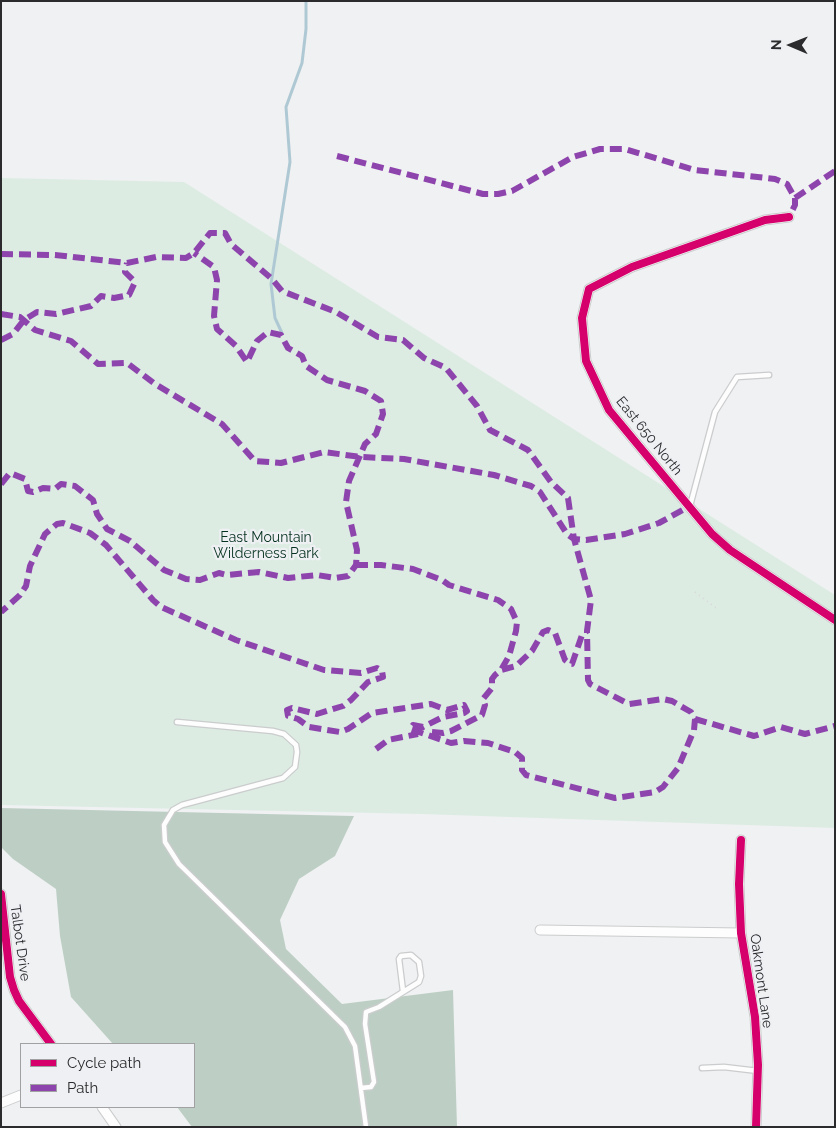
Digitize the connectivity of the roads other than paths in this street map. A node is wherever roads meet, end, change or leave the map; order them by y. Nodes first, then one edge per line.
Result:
1 (789, 217) dead end
2 (769, 375) dead end
3 (690, 506) junction
4 (835, 620) edge
5 (177, 722) dead end
6 (741, 840) dead end
7 (1, 894) edge
8 (540, 930) dead end
9 (741, 933) junction
10 (10, 977) junction
11 (1, 980) edge
12 (403, 991) junction
13 (50, 1043) edge
14 (702, 1068) dead end
15 (758, 1071) junction
16 (361, 1088) junction
17 (20, 1095) edge
18 (1, 1103) edge
19 (103, 1108) edge
20 (116, 1127) edge
21 (366, 1127) edge
22 (756, 1127) edge

1 - 3 street, East 650 North
2 - 3 lane
3 - 4 street, East 650 North
5 - 16 lane
6 - 9 street, Oakmont Lane
7 - 10 street, Talbot Drive
8 - 9 street, Oakmont Lane
9 - 15 street, Oakmont Lane
10 - 11 street
10 - 13 street, Talbot Drive
12 - 12 lane
12 - 16 lane
14 - 15 lane
15 - 22 street, Oakmont Lane
16 - 21 lane
17 - 18 street
19 - 20 street

